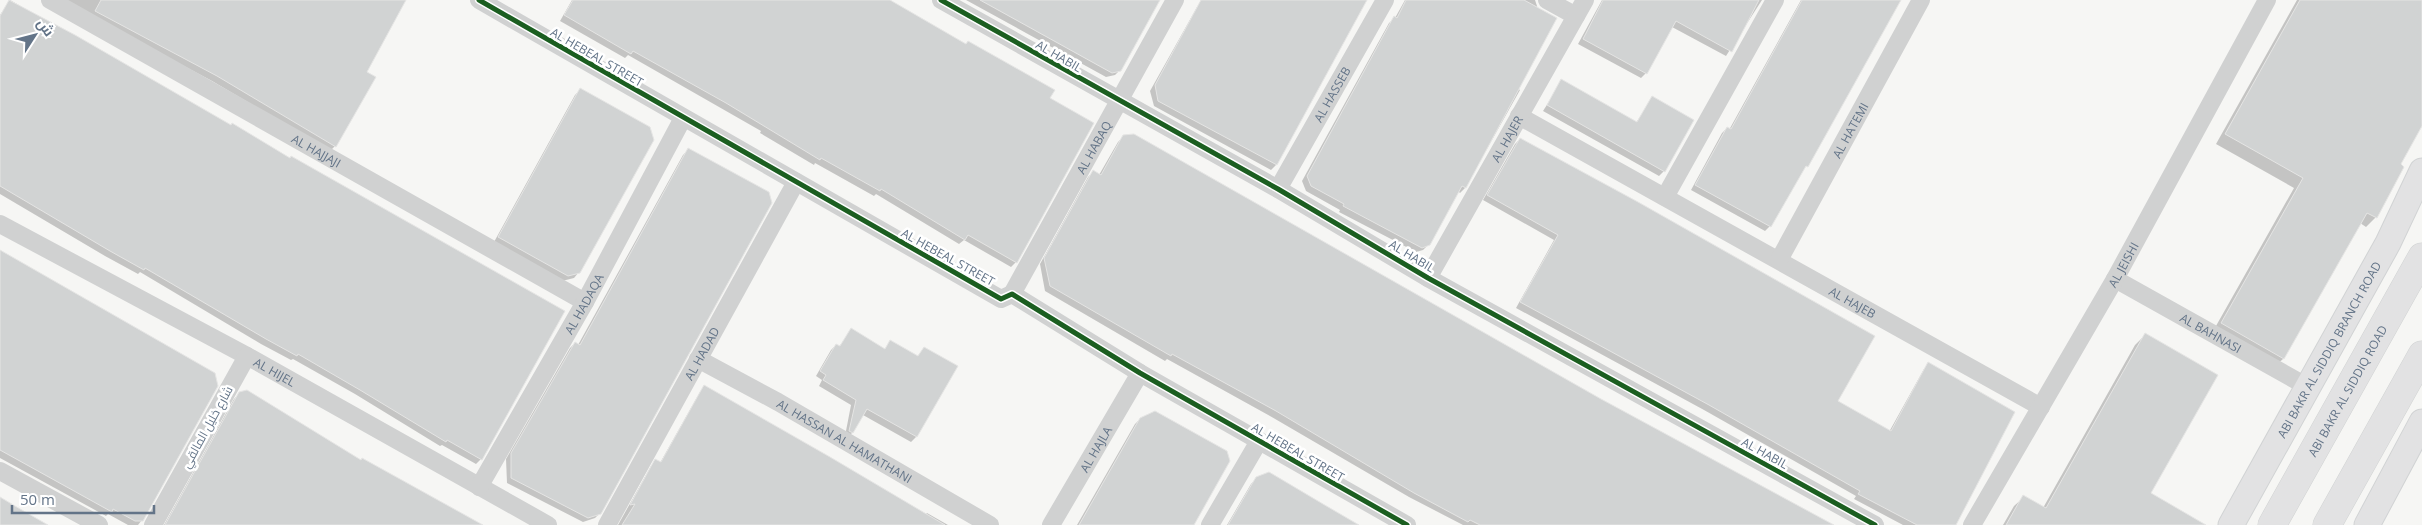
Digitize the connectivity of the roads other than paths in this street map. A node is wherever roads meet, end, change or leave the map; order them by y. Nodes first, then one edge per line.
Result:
1 (50, 0) edge
2 (479, 0) edge
3 (941, 0) edge
4 (1175, 0) edge
5 (1385, 0) edge
6 (1547, 0) edge
7 (1585, 0) edge
8 (1775, 0) edge
9 (1920, 0) edge
10 (2267, 0) edge
11 (1576, 16) junction
12 (1120, 102) junction
13 (1519, 116) junction
14 (683, 118) junction
15 (2422, 171) edge
16 (796, 182) junction
17 (1278, 189) junction
18 (2422, 191) edge
19 (1665, 197) junction
20 (0, 224) edge
21 (2397, 225) junction
22 (2422, 257) edge
23 (1779, 260) junction
24 (1428, 278) junction
25 (2114, 280) junction
26 (1012, 294) junction
27 (585, 302) junction
28 (2422, 355) edge
29 (247, 356) junction
30 (698, 359) junction
31 (1140, 373) junction
32 (2308, 387) junction
33 (2041, 407) junction
34 (2422, 422) edge
35 (1259, 441) junction
36 (2416, 451) edge
37 (0, 471) edge
38 (479, 487) junction
39 (99, 525) edge
40 (153, 525) edge
41 (548, 525) edge
42 (607, 525) edge
43 (990, 525) edge
44 (1051, 525) edge
45 (1210, 525) edge
46 (1407, 525) edge
47 (1875, 525) edge
48 (1972, 525) edge
49 (2231, 525) edge
50 (2272, 525) edge
51 (2327, 525) edge
52 (2367, 525) edge

1 - 27 street, AL HAJJAJI
2 - 14 street, AL HEBEAL STREET
3 - 12 street, AL HABIL
4 - 12 street, AL HABAQ
5 - 17 street, AL HASSEB
6 - 11 street
7 - 11 street, AL HAJER
8 - 19 street
9 - 23 street, AL HATEMI
10 - 25 street, AL JEISHI
11 - 13 street, AL HAJER
12 - 17 street, AL HABIL
12 - 26 street, AL HABAQ
13 - 19 street, AL HAJEB
13 - 24 street, AL HAJER
14 - 16 street, AL HEBEAL STREET
14 - 27 street, AL HADAQA
15 - 21 street, ABI BAKR AL SIDDIQ BRANCH ROAD
16 - 26 street, AL HEBEAL STREET
16 - 30 street, AL HADAD
17 - 24 street, AL HABIL
18 - 21 street
19 - 23 street, AL HAJEB
20 - 29 street, AL HIJEL
21 - 32 street, ABI BAKR AL SIDDIQ BRANCH ROAD
22 - 50 main road, ABI BAKR AL SIDDIQ ROAD
23 - 33 street, AL HAJEB
24 - 47 street, AL HABIL
25 - 32 street, AL BAHNASI
25 - 33 street, AL JEISHI
26 - 31 street, AL HEBEAL STREET
27 - 38 street, AL HADAQA
28 - 51 main road
29 - 38 street, AL HIJEL
29 - 40 street, شارع خليل المالقي
30 - 42 street, AL HADAD
30 - 43 street, AL HASSAN AL HAMATHANI
31 - 35 street, AL HEBEAL STREET
31 - 44 street, AL HAJLA
32 - 49 street, ABI BAKR AL SIDDIQ BRANCH ROAD
33 - 48 street, AL JEISHI
34 - 36 street
35 - 45 street
35 - 46 street, AL HEBEAL STREET
36 - 52 street
37 - 39 street
38 - 41 street, AL HIJEL

